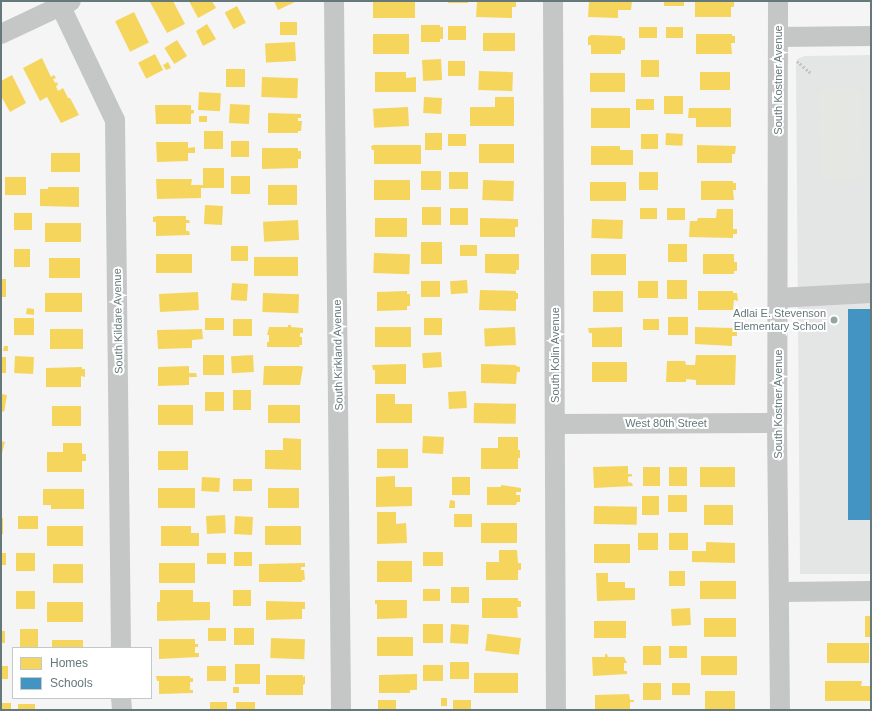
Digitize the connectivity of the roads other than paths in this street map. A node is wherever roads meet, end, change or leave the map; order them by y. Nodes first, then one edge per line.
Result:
1 (334, 1) edge
2 (553, 1) edge
3 (778, 1) edge
4 (66, 4) edge
5 (1, 34) edge
6 (871, 36) edge
7 (778, 37) junction
8 (871, 293) edge
9 (778, 298) junction
10 (777, 423) junction
11 (555, 424) junction
12 (871, 591) edge
13 (779, 592) junction
14 (121, 647) edge
15 (121, 699) edge
16 (122, 710) edge
17 (341, 710) edge
18 (556, 710) edge
19 (780, 710) edge

1 - 17 street, South Kirkland Avenue
2 - 11 street, South Kolin Avenue
3 - 7 street, South Kostner Avenue
4 - 5 street
4 - 14 street, South Kildare Avenue
6 - 7 street
7 - 9 street, South Kostner Avenue
8 - 9 street
9 - 10 street, South Kostner Avenue
10 - 11 street, West 80th Street
10 - 13 street, South Kostner Avenue
11 - 18 street, South Kolin Avenue
12 - 13 street
13 - 19 street, South Kostner Avenue
15 - 16 street

